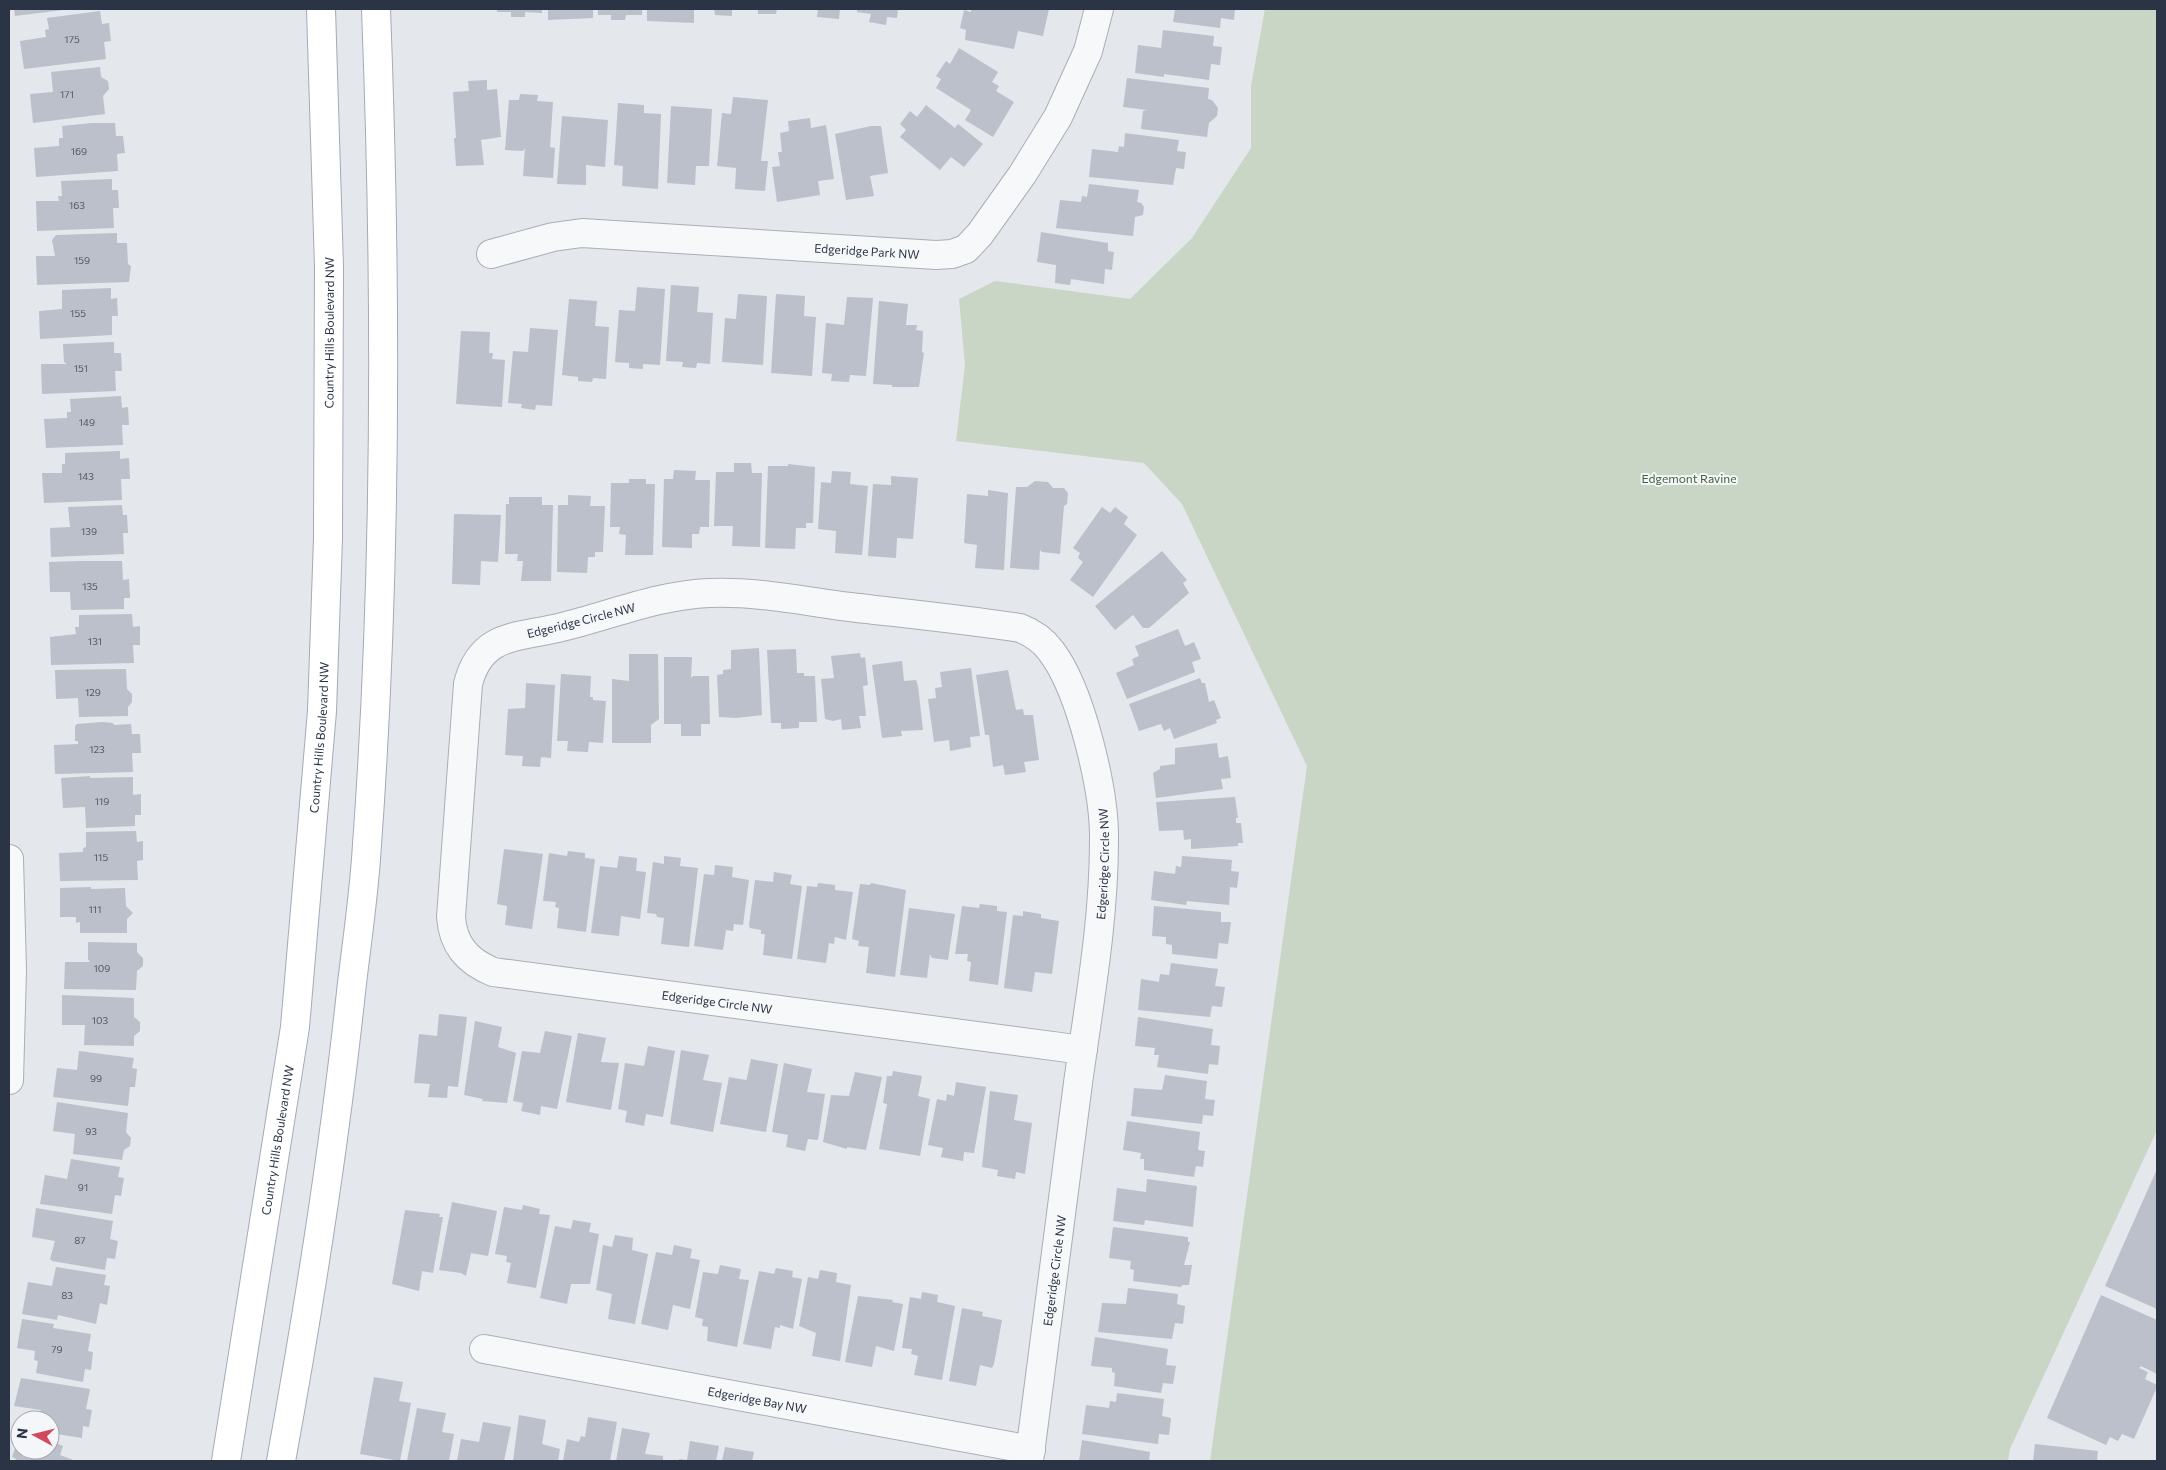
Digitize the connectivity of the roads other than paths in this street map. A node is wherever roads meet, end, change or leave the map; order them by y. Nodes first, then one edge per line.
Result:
1 (321, 9) edge
2 (376, 9) edge
3 (1099, 9) edge
4 (491, 254) dead end
5 (9, 859) edge
6 (1083, 1050) junction
7 (9, 1080) edge
8 (484, 1350) dead end
9 (1030, 1456) edge
10 (226, 1461) edge
11 (280, 1461) edge

1 - 10 main road, Country Hills Boulevard NW
2 - 11 main road
3 - 4 street, Edgeridge Park NW
5 - 7 street
6 - 6 street, Edgeridge Circle NW
6 - 9 street, Edgeridge Circle NW
8 - 9 street, Edgeridge Bay NW

